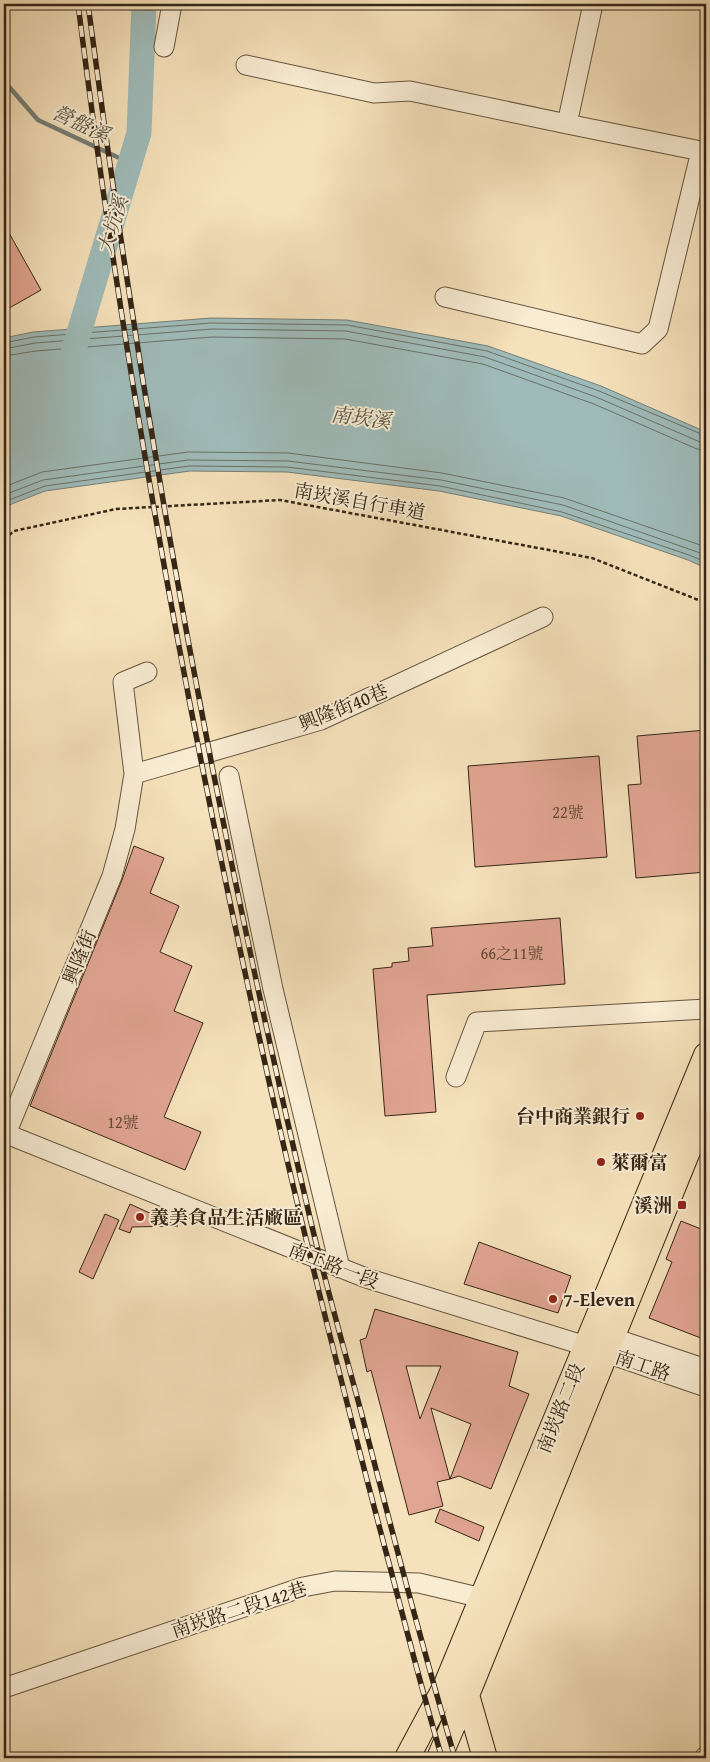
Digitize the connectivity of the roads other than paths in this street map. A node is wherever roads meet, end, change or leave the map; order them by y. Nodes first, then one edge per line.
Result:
1 (172, 4) edge
2 (593, 4) edge
3 (164, 47) dead end
4 (246, 65) dead end
5 (567, 124) junction
6 (704, 152) edge
7 (445, 297) dead end
8 (544, 617) dead end
9 (147, 672) dead end
10 (134, 774) junction
11 (229, 776) dead end
12 (706, 1010) edge
13 (706, 1054) edge
14 (456, 1077) dead end
15 (706, 1107) edge
16 (5, 1134) edge
17 (340, 1268) junction
18 (602, 1345) junction
19 (706, 1370) edge
20 (706, 1387) edge
21 (482, 1598) junction
22 (455, 1664) junction
23 (445, 1687) junction
24 (4, 1688) edge
25 (462, 1706) junction
26 (417, 1751) edge
27 (439, 1758) edge
28 (469, 1758) edge
29 (485, 1758) edge

1 - 3 street
2 - 5 street
4 - 5 street
5 - 6 street
6 - 7 street
8 - 10 street, 興隆街40巷
9 - 10 street, 興隆街
10 - 16 street, 興隆街
11 - 17 street
12 - 14 street
13 - 18 main road, 南崁路二段
15 - 18 main road, 南崁路二段
16 - 17 street, 南工路一段
17 - 18 street, 南工路一段
18 - 19 street, 南工路
18 - 20 street, 南工路
18 - 21 main road, 南崁路二段
18 - 25 main road, 南崁路二段
21 - 22 main road, 南崁路二段
21 - 24 street, 南崁路二段142巷
22 - 23 main road, 南崁路二段
22 - 25 main road
23 - 25 main road
23 - 26 main road, 南崁路二段
25 - 27 main road, 南崁路二段
25 - 28 main road
25 - 29 main road

